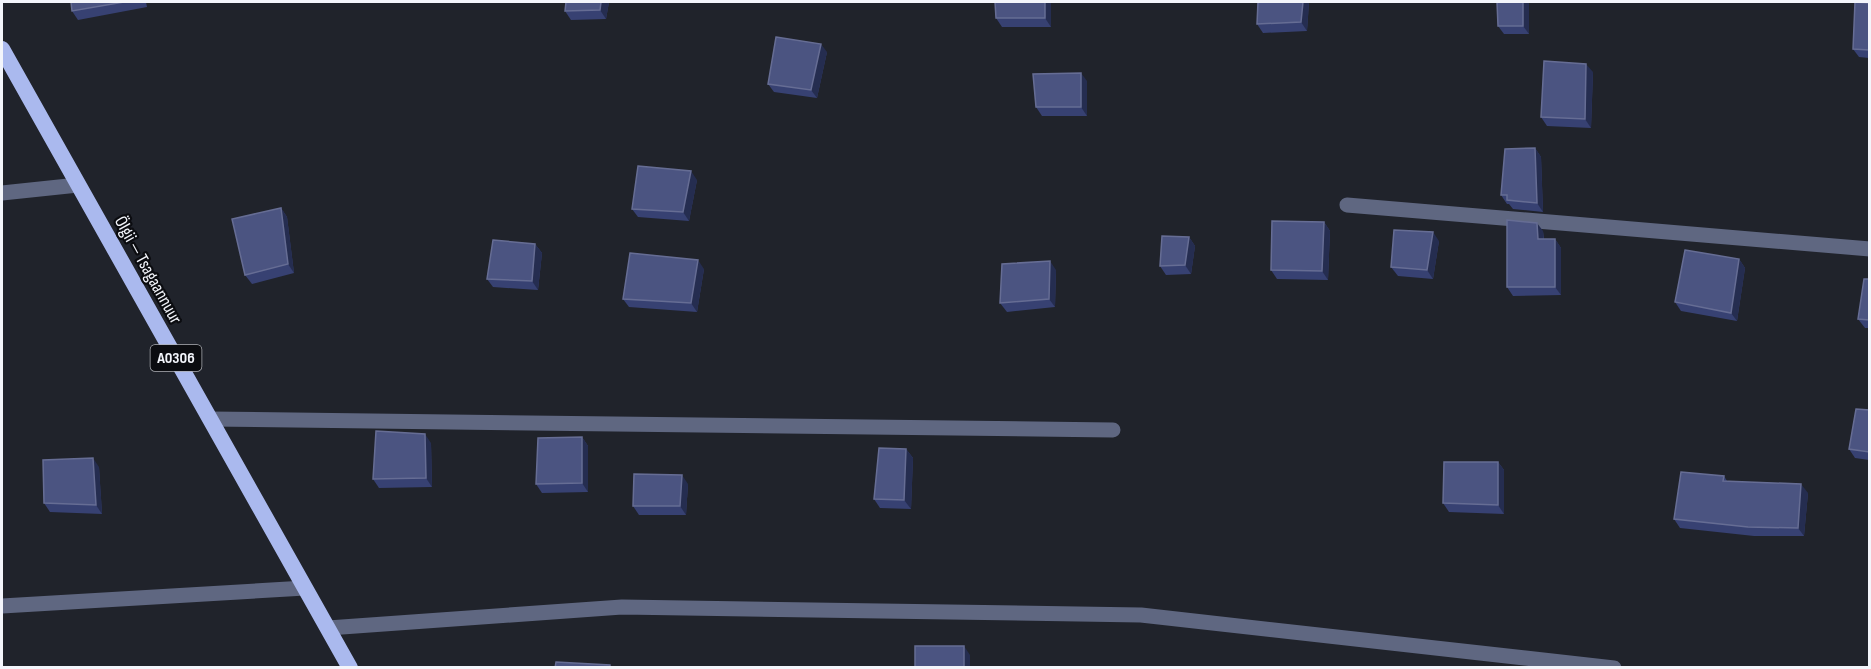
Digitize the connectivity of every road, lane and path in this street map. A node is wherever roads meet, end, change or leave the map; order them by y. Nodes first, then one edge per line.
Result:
1 (2, 49) edge
2 (78, 185) junction
3 (2, 194) edge
4 (1347, 205) dead end
5 (1869, 249) edge
6 (210, 419) junction
7 (1113, 430) dead end
8 (305, 588) junction
9 (2, 606) edge
10 (328, 628) junction
11 (350, 668) edge
12 (1614, 668) edge

1 - 2 highway, Ölgii — Tsagaannuur / A0306
2 - 3 street
2 - 6 highway, Ölgii — Tsagaannuur / A0306
4 - 5 street
6 - 7 street
6 - 8 highway, Ölgii — Tsagaannuur / A0306
8 - 9 street
8 - 10 highway, Ölgii — Tsagaannuur / A0306
10 - 11 highway, Ölgii — Tsagaannuur / A0306
10 - 12 street

